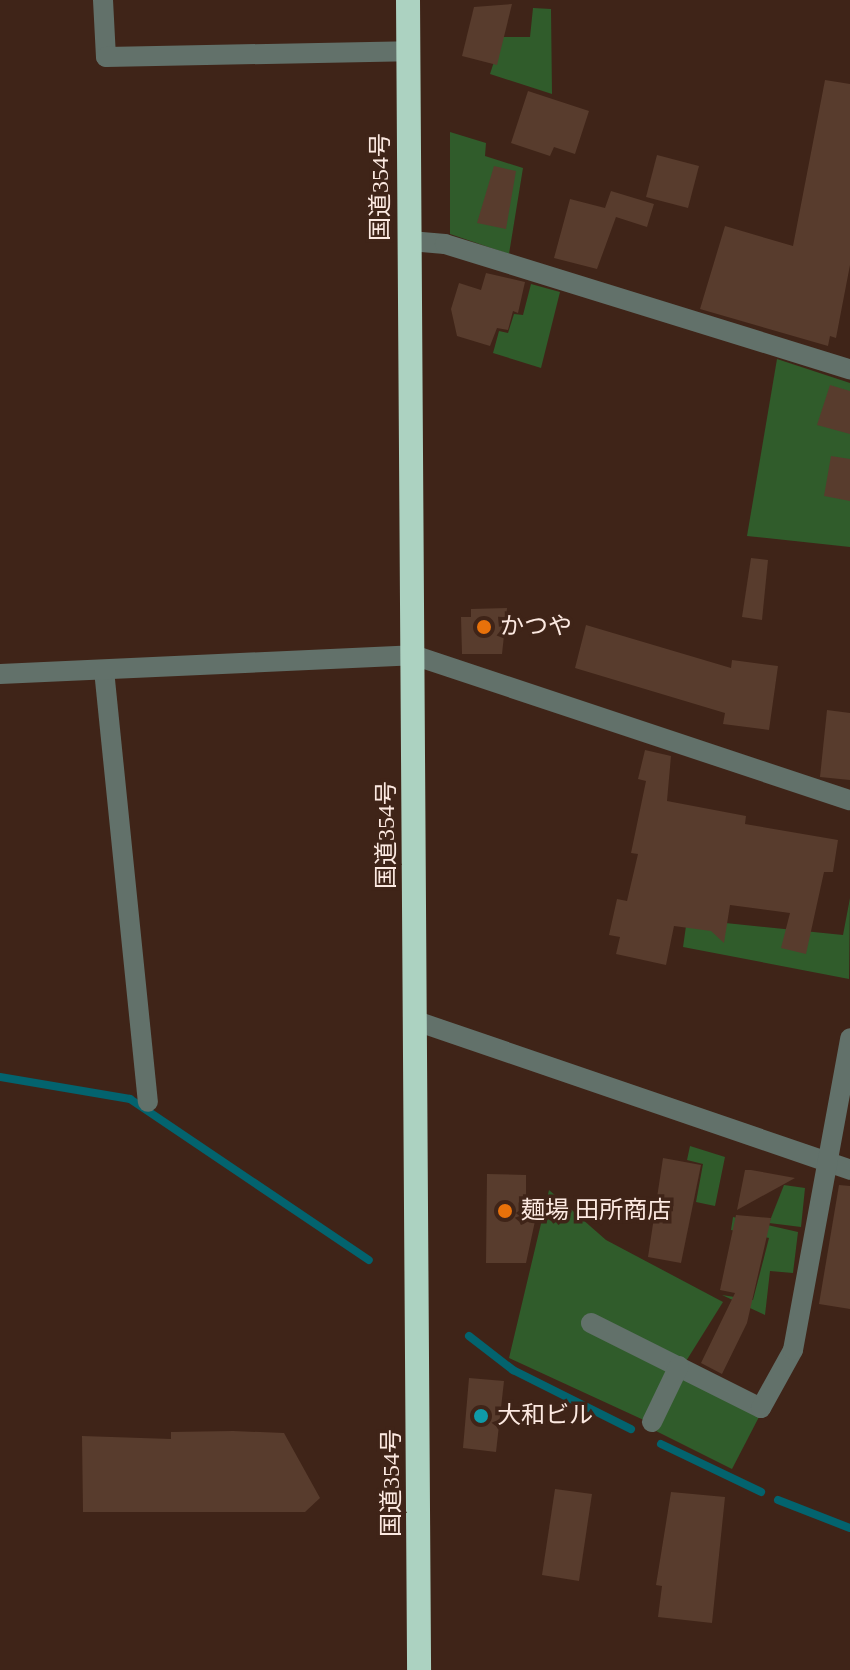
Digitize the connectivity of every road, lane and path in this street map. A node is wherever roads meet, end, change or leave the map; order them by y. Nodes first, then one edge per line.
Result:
1 (103, 0) edge
2 (408, 0) edge
3 (408, 51) junction
4 (410, 241) junction
5 (850, 369) edge
6 (413, 655) junction
7 (104, 670) junction
8 (0, 674) edge
9 (850, 800) edge
10 (416, 1021) junction
11 (850, 1038) edge
12 (148, 1102) dead end
13 (825, 1161) junction
14 (850, 1170) edge
15 (591, 1323) dead end
16 (679, 1366) junction
17 (652, 1422) dead end
18 (419, 1670) edge

1 - 3 street
2 - 3 highway, 国道354号
3 - 4 highway, 国道354号
4 - 5 street
4 - 6 highway, 国道354号
6 - 7 street
6 - 9 street
6 - 10 highway, 国道354号
7 - 8 street
7 - 12 street
10 - 13 street
10 - 18 highway, 国道354号
11 - 13 street
13 - 14 street
13 - 16 street
15 - 16 street
16 - 17 street

